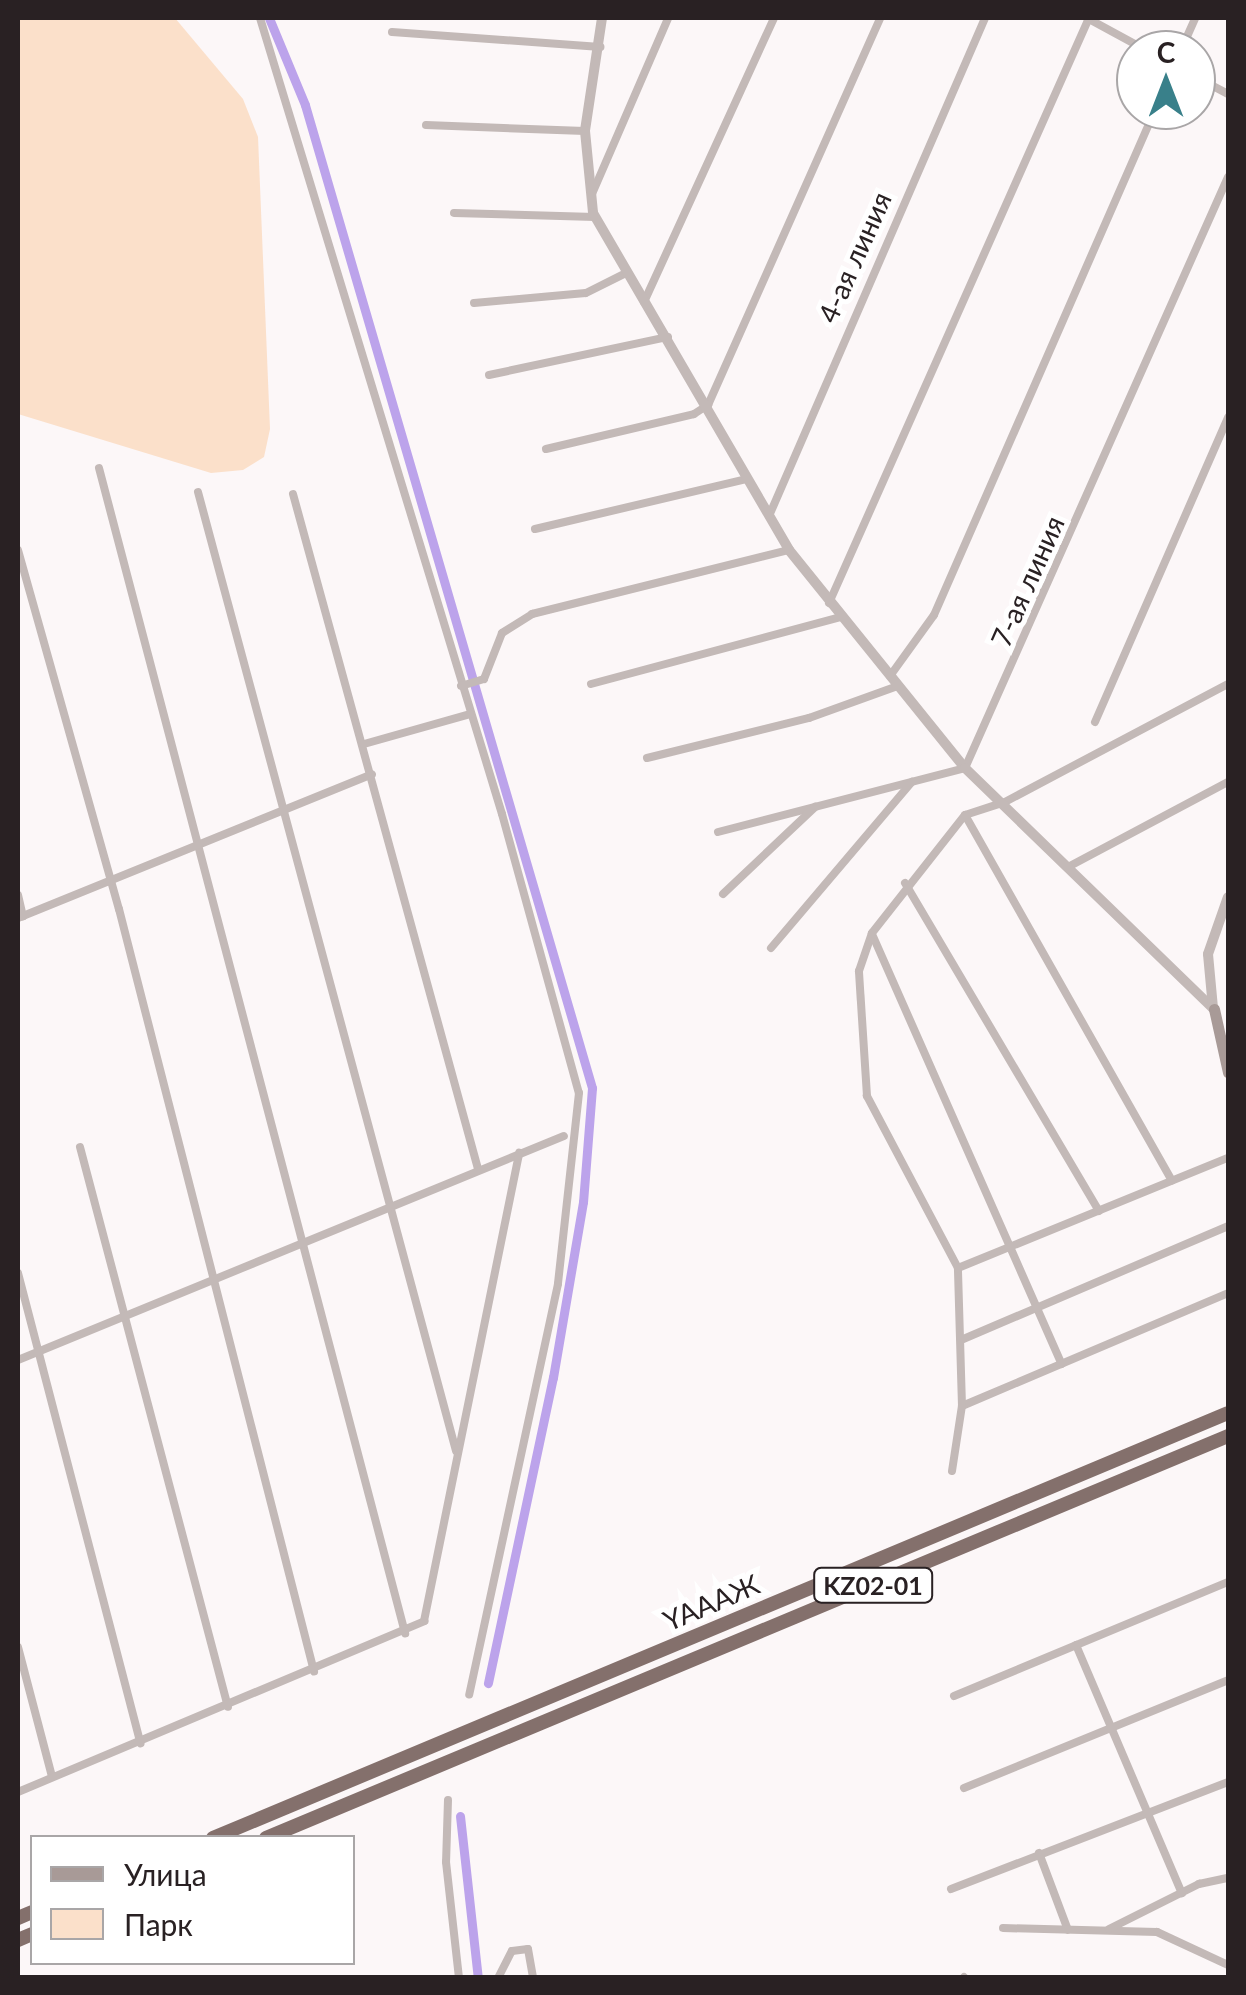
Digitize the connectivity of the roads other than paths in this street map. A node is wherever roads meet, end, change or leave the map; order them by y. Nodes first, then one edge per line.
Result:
1 (260, 18) edge
2 (602, 18) edge
3 (668, 18) edge
4 (774, 18) edge
5 (880, 18) edge
6 (985, 18) edge
7 (1088, 18) edge
8 (392, 32) dead end
9 (1116, 33) edge
10 (600, 47) junction
11 (426, 125) dead end
12 (1146, 130) edge
13 (585, 131) junction
14 (1228, 177) edge
15 (590, 198) junction
16 (454, 213) dead end
17 (595, 217) junction
18 (626, 274) junction
19 (644, 302) junction
20 (474, 303) dead end
21 (668, 336) junction
22 (489, 374) dead end
23 (708, 405) junction
24 (1228, 417) edge
25 (546, 449) dead end
26 (100, 468) dead end
27 (747, 479) junction
28 (198, 492) dead end
29 (293, 494) dead end
30 (768, 516) junction
31 (535, 528) dead end
32 (18, 550) edge
33 (789, 550) junction
34 (829, 603) junction
35 (841, 617) junction
36 (890, 676) junction
37 (1227, 683) edge
38 (592, 684) dead end
39 (465, 686) junction
40 (898, 686) junction
41 (470, 714) junction
42 (1095, 722) dead end
43 (364, 744) junction
44 (647, 758) dead end
45 (965, 768) junction
46 (372, 774) junction
47 (912, 782) junction
48 (1228, 782) edge
49 (818, 804) junction
50 (1003, 804) junction
51 (284, 810) junction
52 (964, 815) junction
53 (718, 832) dead end
54 (198, 844) junction
55 (1068, 866) junction
56 (111, 880) junction
57 (905, 883) junction
58 (18, 894) edge
59 (723, 894) dead end
60 (1228, 897) edge
61 (20, 917) edge
62 (872, 934) junction
63 (771, 948) dead end
64 (1214, 1009) junction
65 (1228, 1072) edge
66 (564, 1136) dead end
67 (80, 1147) dead end
68 (520, 1153) junction
69 (1228, 1158) edge
70 (478, 1169) junction
71 (1172, 1181) junction
72 (391, 1205) junction
73 (1098, 1211) junction
74 (1228, 1226) edge
75 (303, 1244) junction
76 (1009, 1247) junction
77 (958, 1268) junction
78 (18, 1273) edge
79 (216, 1280) junction
80 (1228, 1294) edge
81 (1038, 1308) junction
82 (126, 1317) junction
83 (961, 1340) junction
84 (38, 1352) junction
85 (18, 1360) edge
86 (1062, 1364) junction
87 (962, 1406) junction
88 (1228, 1413) edge
89 (1228, 1436) edge
90 (456, 1451) junction
91 (952, 1472) dead end
92 (1228, 1582) edge
93 (405, 1633) junction
94 (1076, 1645) junction
95 (18, 1647) edge
96 (314, 1670) junction
97 (1228, 1680) edge
98 (469, 1694) dead end
99 (954, 1696) dead end
100 (228, 1708) junction
101 (1111, 1728) junction
102 (140, 1743) junction
103 (52, 1777) junction
104 (1228, 1782) edge
105 (964, 1788) dead end
106 (18, 1792) edge
107 (448, 1800) dead end
108 (1143, 1812) junction
109 (220, 1835) edge
110 (273, 1835) edge
111 (1039, 1853) junction
112 (1228, 1878) edge
113 (951, 1889) dead end
114 (1182, 1893) junction
115 (1003, 1928) dead end
116 (1068, 1930) junction
117 (1105, 1931) junction
118 (1228, 1965) edge
119 (459, 1978) edge
120 (498, 1978) edge
121 (533, 1978) edge

1 - 39 street
2 - 10 street
3 - 15 street
4 - 19 street
5 - 23 street
6 - 30 street, 4-ая линия
7 - 9 street
7 - 34 street
8 - 10 street
10 - 13 street
11 - 13 street
12 - 36 street
13 - 15 street
14 - 45 street, 7-ая линия
15 - 17 street
16 - 17 street
17 - 18 street
18 - 19 street
18 - 20 street
19 - 21 street
21 - 22 street
21 - 23 street
23 - 25 street
23 - 27 street
24 - 42 street
26 - 54 street
27 - 30 street
27 - 31 street
28 - 51 street
29 - 43 street
30 - 33 street
32 - 56 street
33 - 34 street
33 - 39 street
34 - 35 street
35 - 36 street
35 - 38 street
36 - 40 street
37 - 50 street
39 - 41 street
40 - 44 street
40 - 45 street
41 - 43 street
41 - 98 street
43 - 46 street
45 - 47 street
45 - 50 street
46 - 51 street
46 - 70 street
47 - 49 street
47 - 63 street
48 - 55 street
49 - 53 street
49 - 59 street
50 - 52 street
50 - 55 street
51 - 54 street
51 - 72 street
52 - 57 street
52 - 71 street
54 - 56 street
54 - 75 street
55 - 64 street
56 - 61 street
56 - 79 street
57 - 62 street
57 - 73 street
58 - 61 street
60 - 64 street
62 - 76 street
62 - 77 street
64 - 65 main road
66 - 68 street
67 - 82 street
68 - 70 street
68 - 90 street
69 - 71 street
70 - 72 street
71 - 73 street
72 - 75 street
72 - 90 street
73 - 76 street
74 - 81 street
75 - 79 street
75 - 93 street
76 - 77 street
76 - 81 street
77 - 83 street
78 - 84 street
79 - 82 street
79 - 96 street
80 - 86 street
81 - 83 street
81 - 86 street
82 - 84 street
82 - 100 street
83 - 87 street
84 - 85 street
84 - 102 street
86 - 87 street
87 - 91 street
88 - 109 highway, ҮАААЖ / KZ02-01
89 - 110 highway, ҮАААЖ / KZ02-01
90 - 93 street
92 - 94 street
93 - 96 street
94 - 99 street
94 - 101 street
95 - 103 street
96 - 100 street
97 - 101 street
100 - 102 street
101 - 105 street
101 - 108 street
102 - 103 street
103 - 106 street
104 - 108 street
107 - 119 street
108 - 111 street
108 - 114 street
111 - 113 street
111 - 116 street
112 - 114 street
114 - 117 street
115 - 116 street
116 - 117 street
117 - 118 street
120 - 121 street

